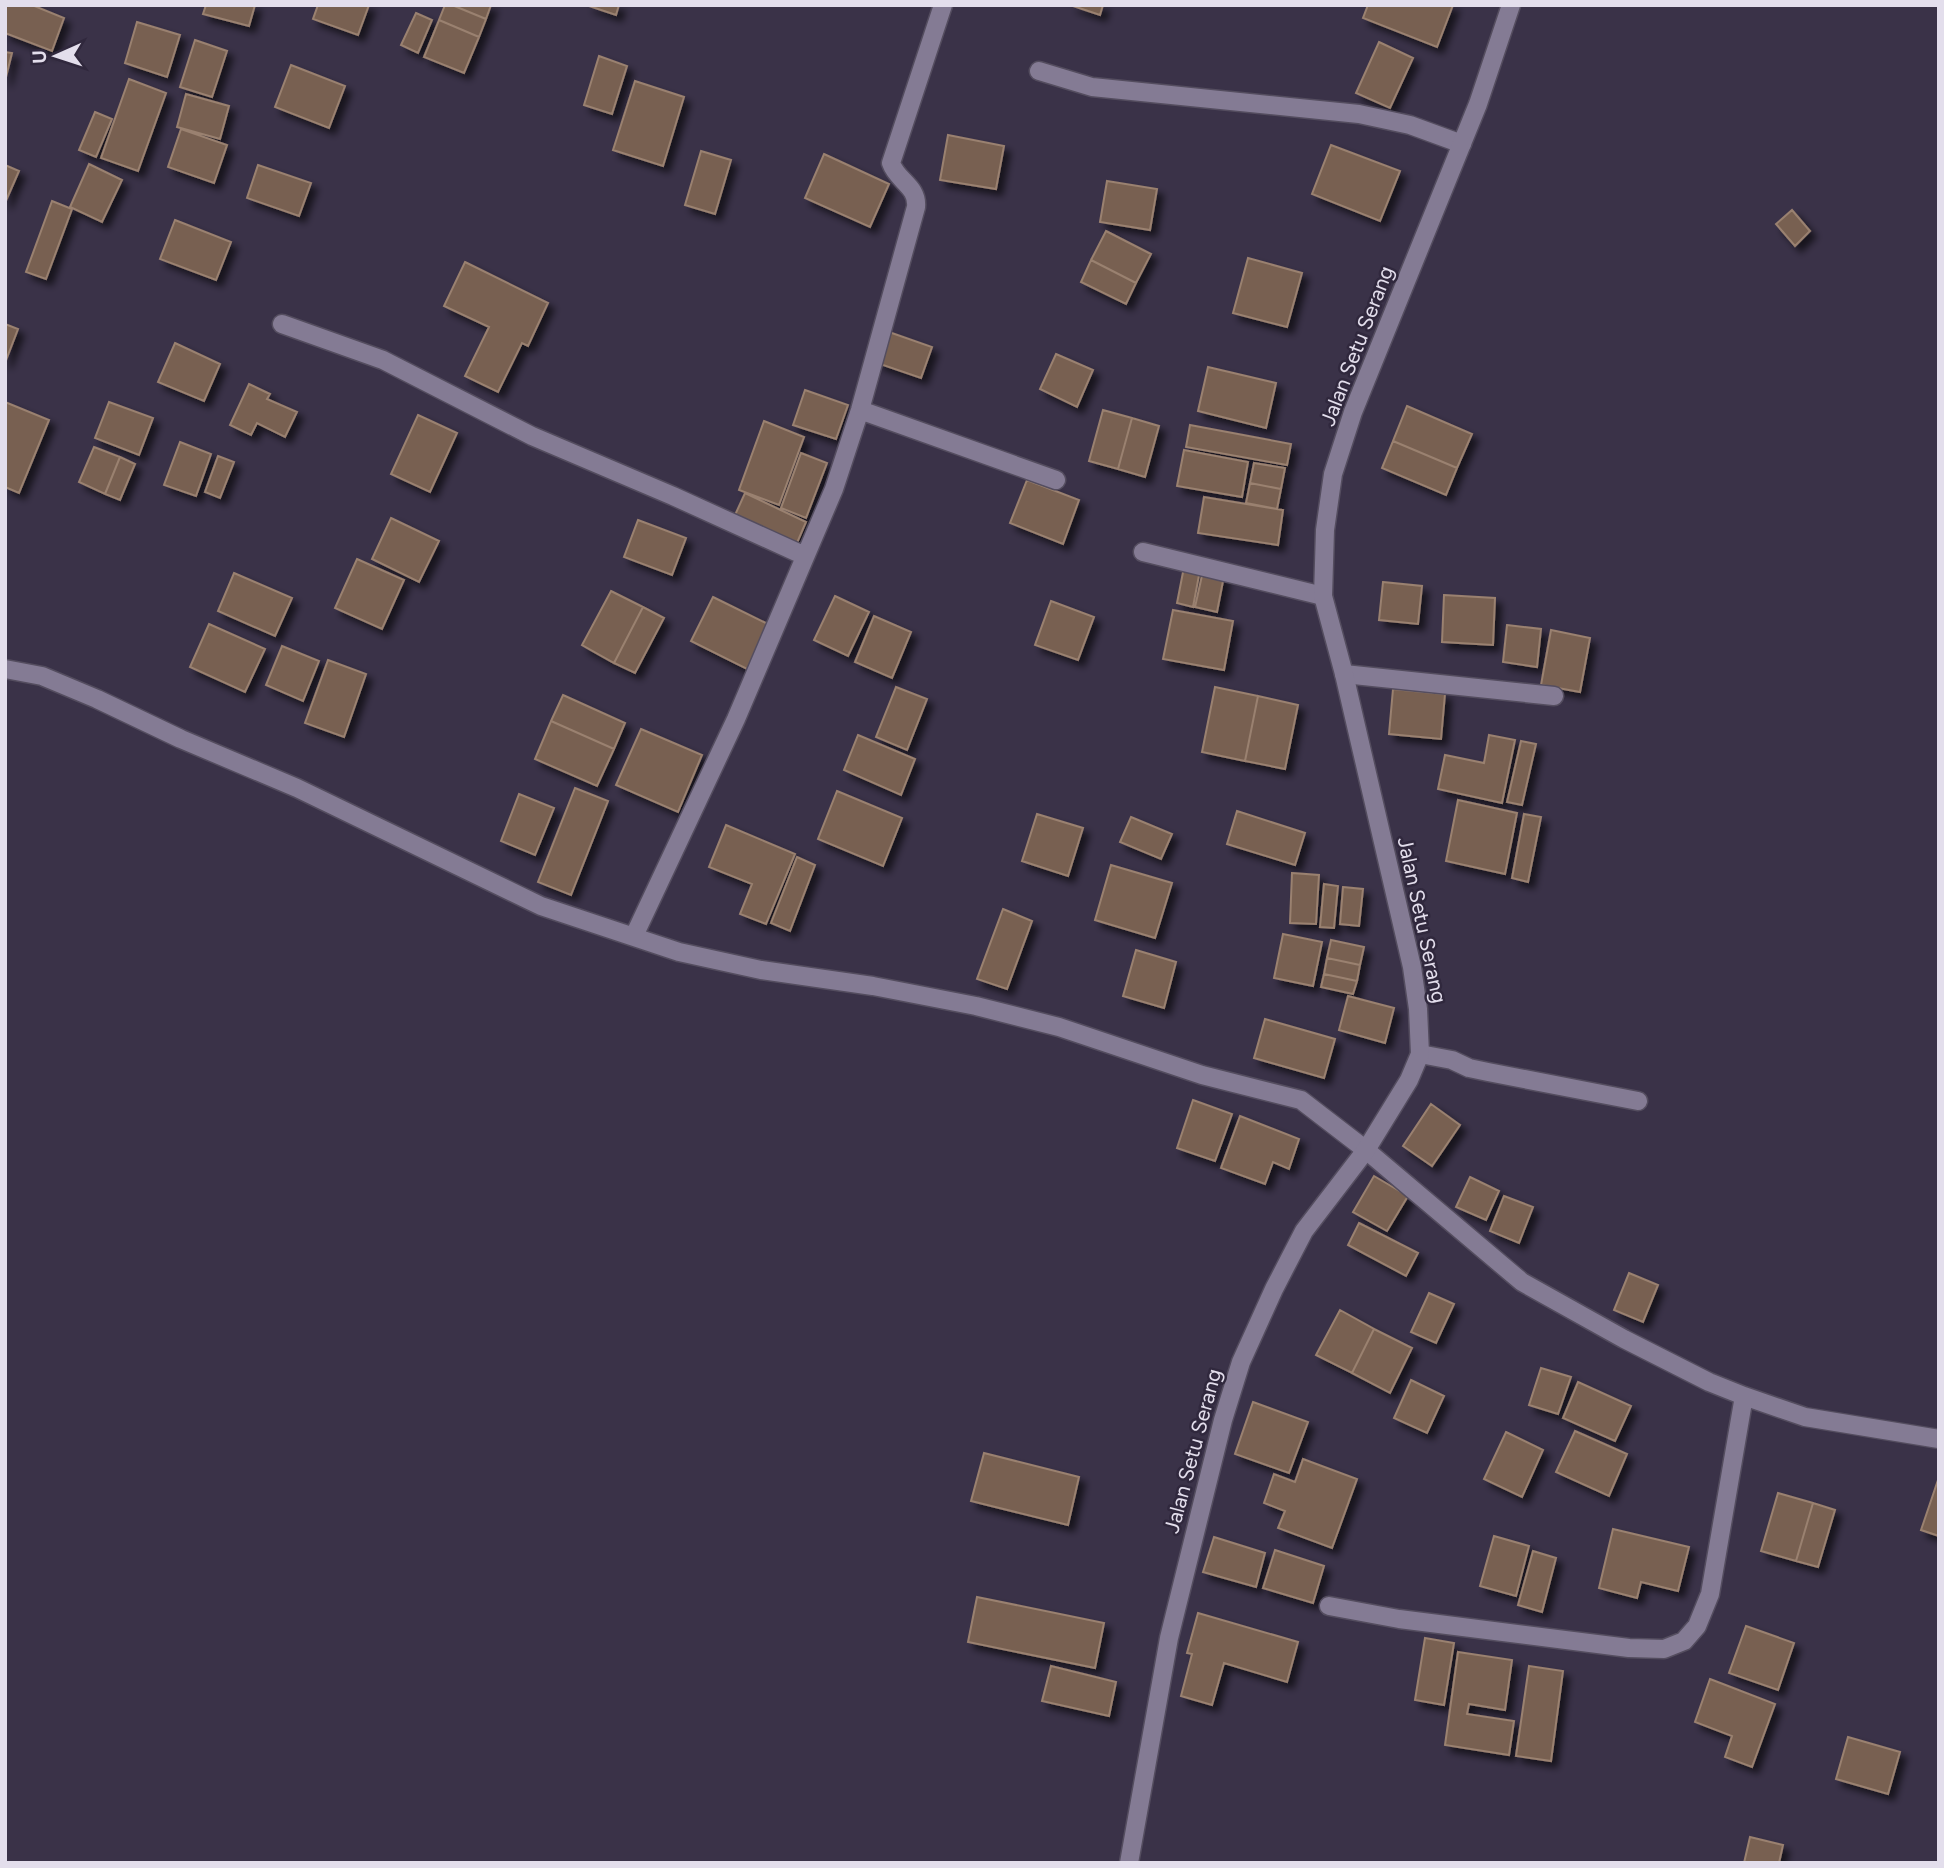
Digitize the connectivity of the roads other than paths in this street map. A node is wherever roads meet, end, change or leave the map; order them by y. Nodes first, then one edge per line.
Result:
1 (943, 5) edge
2 (1511, 5) edge
3 (1039, 71) dead end
4 (1462, 144) junction
5 (282, 324) dead end
6 (860, 410) junction
7 (1056, 480) dead end
8 (1143, 552) dead end
9 (805, 556) junction
10 (1323, 596) junction
11 (5, 669) edge
12 (1344, 674) junction
13 (1554, 696) dead end
14 (634, 936) junction
15 (1420, 1054) junction
16 (1638, 1101) dead end
17 (1366, 1150) junction
18 (1744, 1396) junction
19 (1939, 1439) edge
20 (1329, 1606) dead end
21 (1129, 1863) edge

1 - 6 street
2 - 4 street, Jalan Setu Serang
3 - 4 street
4 - 10 street, Jalan Setu Serang
5 - 9 street
6 - 7 street
6 - 9 street
8 - 10 street
9 - 14 street
10 - 12 street, Jalan Setu Serang
11 - 14 street
12 - 13 street
12 - 15 street, Jalan Setu Serang
14 - 17 street
15 - 16 street
15 - 17 street, Jalan Setu Serang
17 - 18 street
17 - 21 street, Jalan Setu Serang
18 - 19 street
18 - 20 street

